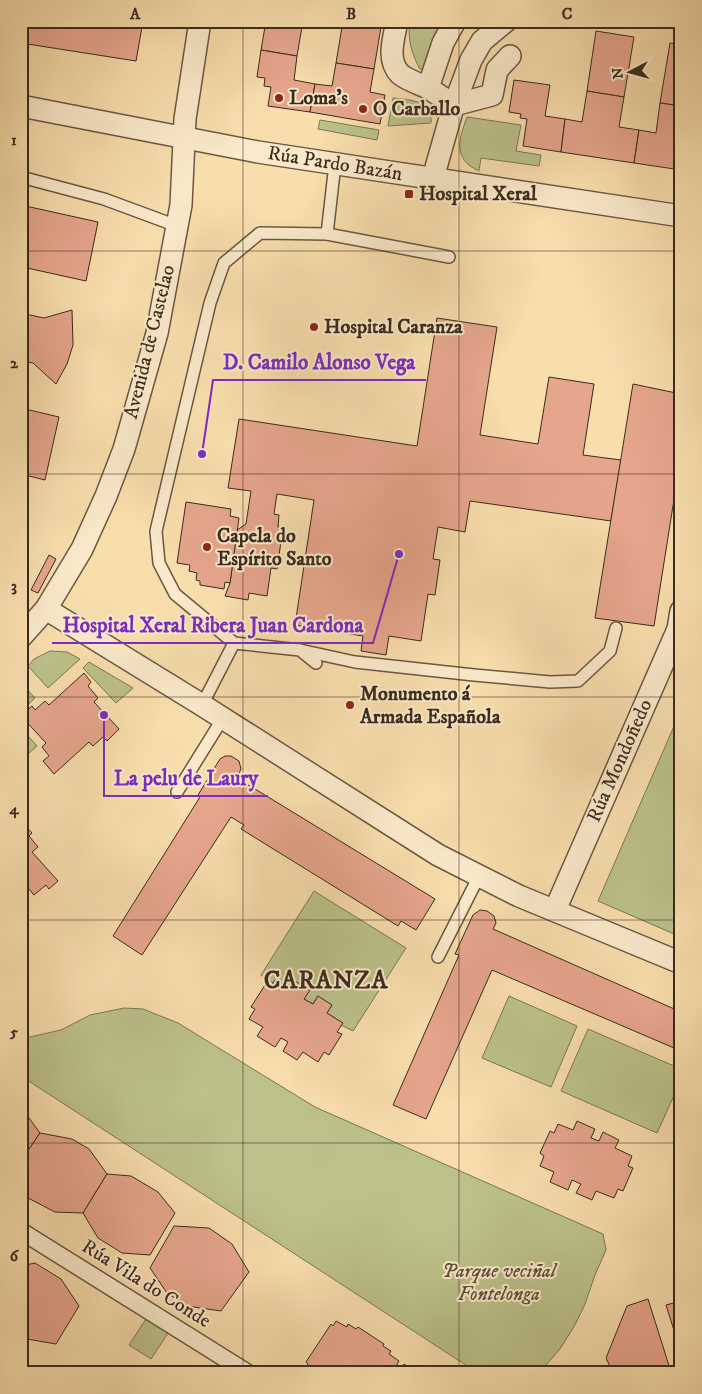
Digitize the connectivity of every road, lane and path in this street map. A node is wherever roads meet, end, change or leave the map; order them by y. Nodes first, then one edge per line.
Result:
1 (200, 21) edge
2 (396, 21) edge
3 (455, 21) edge
4 (506, 21) edge
5 (510, 56) dead end
6 (428, 88) junction
7 (454, 104) junction
8 (21, 106) edge
9 (184, 138) junction
10 (335, 164) junction
11 (21, 177) edge
12 (433, 178) junction
13 (681, 216) edge
14 (177, 226) junction
15 (327, 234) junction
16 (449, 257) dead end
17 (46, 609) junction
18 (681, 611) edge
19 (616, 628) dead end
20 (21, 637) edge
21 (234, 643) junction
22 (300, 650) junction
23 (316, 663) dead end
24 (202, 705) junction
25 (223, 718) junction
26 (177, 792) dead end
27 (479, 876) junction
28 (555, 910) junction
29 (438, 956) dead end
30 (681, 962) edge
31 (21, 1231) edge
32 (248, 1373) edge

1 - 9 street, Avenida de Castelao
2 - 6 street
3 - 6 street
4 - 7 street
5 - 7 street
6 - 7 street
7 - 12 street
8 - 9 street, Rúa Pardo Bazán
9 - 10 street, Rúa Pardo Bazán
9 - 14 street, Avenida de Castelao
10 - 12 street, Rúa Pardo Bazán
10 - 15 lane
11 - 14 lane
12 - 13 street, Rúa Pardo Bazán
14 - 17 street, Avenida de Castelao
15 - 16 lane
15 - 21 lane
17 - 20 street, Avenida de Castelao
17 - 24 street
18 - 28 street, Rúa Mondoñedo
19 - 22 lane
21 - 22 lane
21 - 24 lane
22 - 23 lane
24 - 25 street
25 - 26 lane
25 - 27 street
27 - 28 street
27 - 29 lane
28 - 30 street
31 - 32 street, Rúa Vila do Conde

